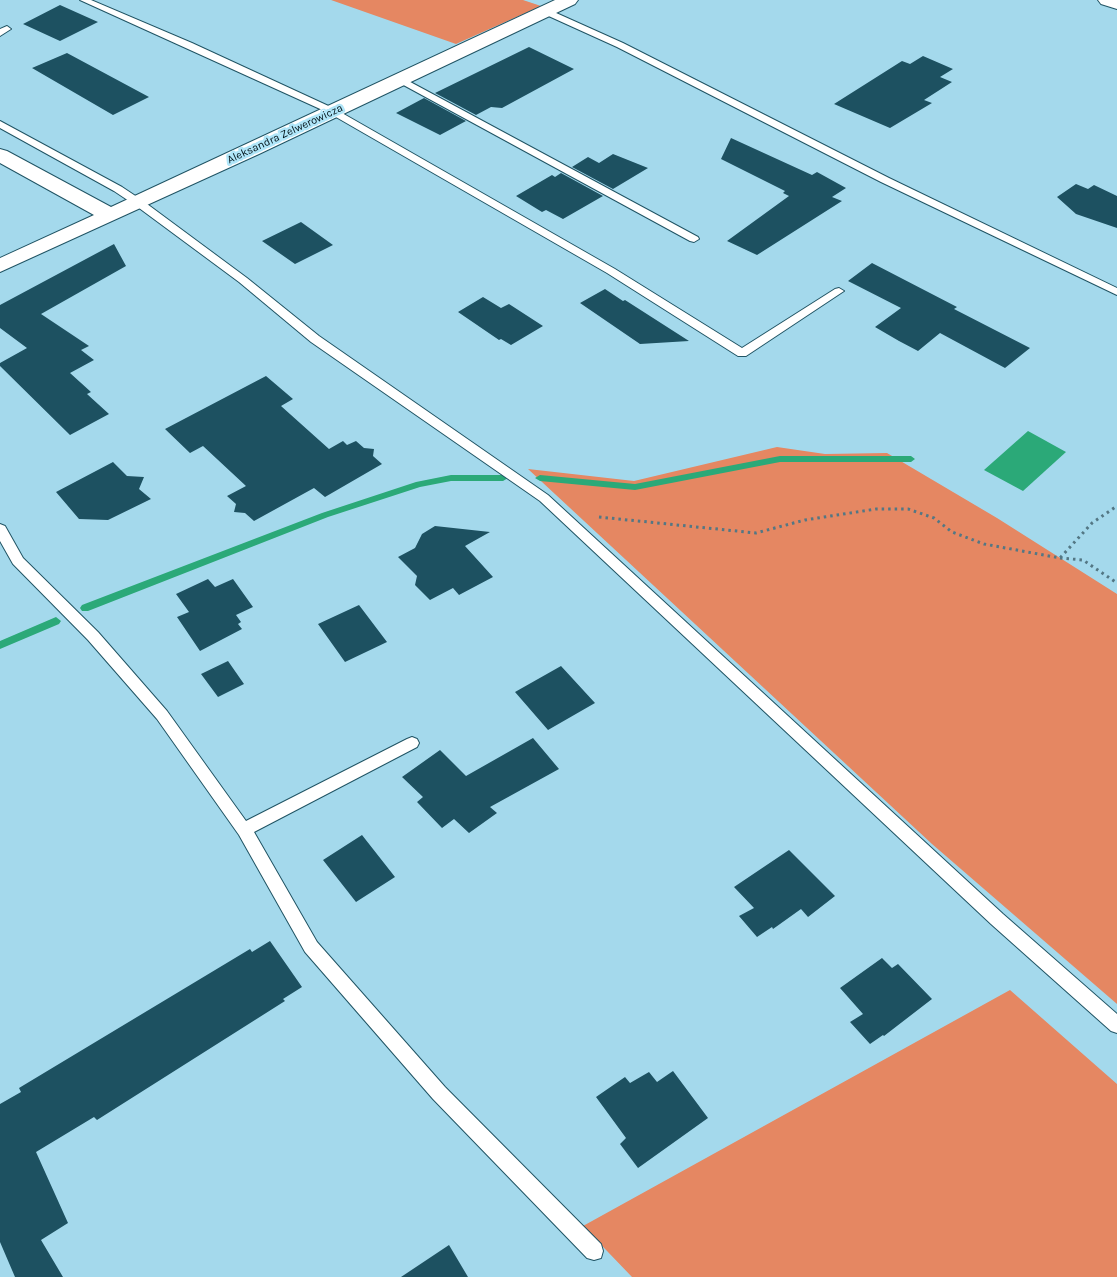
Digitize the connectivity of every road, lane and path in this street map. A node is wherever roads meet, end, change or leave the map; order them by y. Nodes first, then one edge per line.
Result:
1 (84, 0) edge
2 (569, 0) edge
3 (1107, 0) edge
4 (1117, 4) edge
5 (545, 11) junction
6 (400, 80) junction
7 (332, 111) junction
8 (0, 124) edge
9 (0, 155) edge
10 (139, 203) junction
11 (110, 216) junction
12 (694, 239) dead end
13 (0, 266) edge
14 (839, 291) dead end
15 (1117, 292) edge
16 (1117, 506) edge
17 (566, 518) junction
18 (0, 529) edge
19 (1060, 558) junction
20 (1117, 583) edge
21 (412, 743) dead end
22 (244, 830) junction
23 (1117, 1026) edge
24 (594, 1251) dead end

1 - 7 lane
2 - 5 street, Aleksandra Zelwerowicza
3 - 4 street
5 - 6 street, Aleksandra Zelwerowicza
5 - 15 lane
6 - 7 street, Aleksandra Zelwerowicza
6 - 12 lane
7 - 10 street, Aleksandra Zelwerowicza
7 - 14 lane
8 - 10 lane
9 - 11 street
10 - 11 street, Aleksandra Zelwerowicza
10 - 17 lane
11 - 13 street, Aleksandra Zelwerowicza
16 - 19 path
17 - 19 path
17 - 23 lane
18 - 22 lane
19 - 20 path
21 - 22 lane
22 - 24 lane

